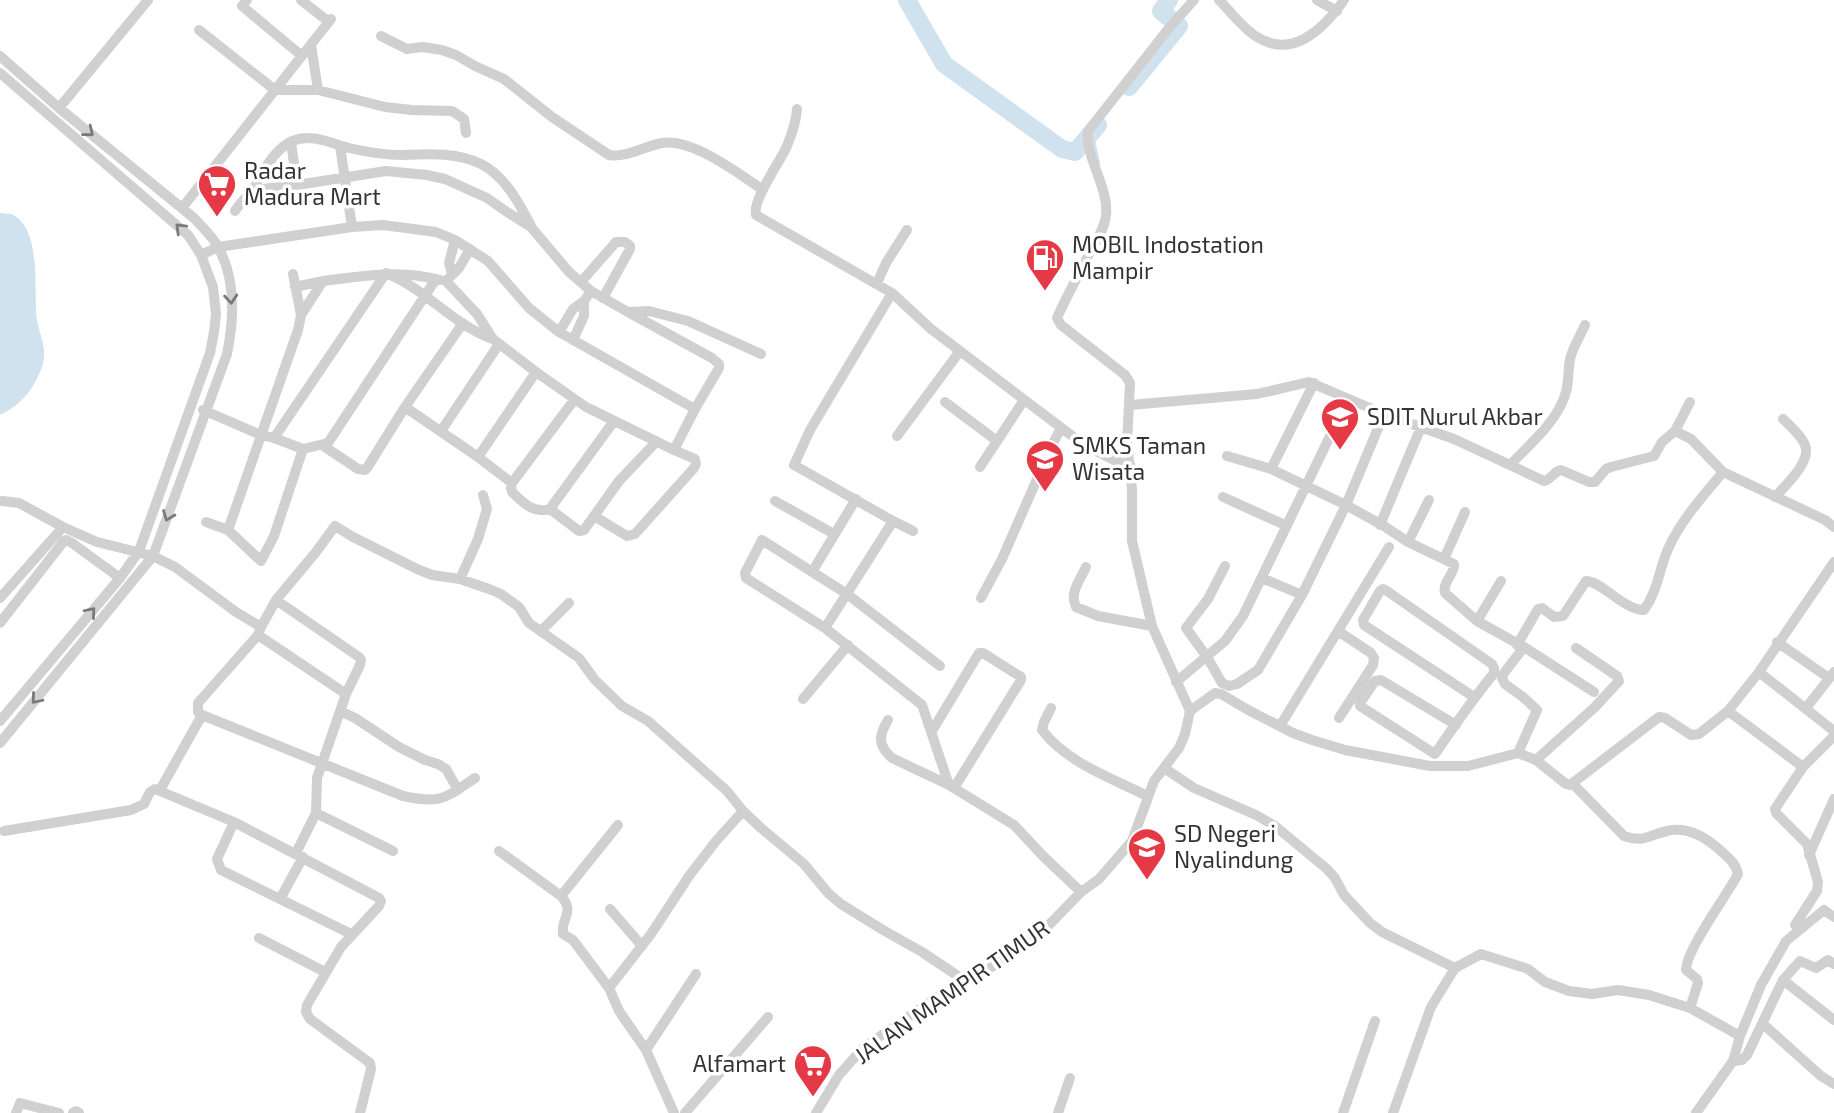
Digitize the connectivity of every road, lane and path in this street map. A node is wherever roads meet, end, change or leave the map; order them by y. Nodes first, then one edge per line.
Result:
1 (148, 0) edge
2 (247, 0) edge
3 (301, 0) edge
4 (1194, 0) edge
5 (1219, 0) edge
6 (1317, 0) edge
7 (1344, 0) edge
8 (1337, 10) junction
9 (199, 30) dead end
10 (381, 36) dead end
11 (311, 45) junction
12 (0, 56) edge
13 (302, 56) junction
14 (0, 73) edge
15 (275, 90) junction
16 (318, 90) junction
17 (59, 108) junction
18 (797, 109) dead end
19 (466, 133) dead end
20 (290, 142) junction
21 (340, 146) junction
22 (345, 178) junction
23 (297, 185) junction
24 (254, 190) junction
25 (763, 190) junction
26 (182, 208) junction
27 (235, 211) dead end
28 (352, 227) junction
29 (531, 227) junction
30 (907, 230) dead end
31 (455, 240) junction
32 (218, 247) junction
33 (470, 249) junction
34 (201, 256) junction
35 (386, 273) junction
36 (293, 274) dead end
37 (445, 278) junction
38 (323, 281) junction
39 (581, 282) junction
40 (877, 283) junction
41 (295, 287) junction
42 (591, 291) junction
43 (892, 293) junction
44 (425, 294) junction
45 (603, 298) junction
46 (584, 301) junction
47 (628, 312) junction
48 (301, 315) junction
49 (463, 323) junction
50 (1585, 325) dead end
51 (559, 332) junction
52 (573, 340) junction
53 (496, 342) junction
54 (960, 351) junction
55 (761, 354) dead end
56 (536, 372) junction
57 (1314, 383) junction
58 (1348, 399) junction
59 (574, 400) junction
60 (1024, 400) junction
61 (945, 402) dead end
62 (1690, 402) dead end
63 (192, 405) junction
64 (1130, 405) junction
65 (405, 407) junction
66 (695, 409) junction
67 (208, 411) junction
68 (1384, 414) junction
69 (1783, 419) dead end
70 (614, 421) junction
71 (1420, 427) junction
72 (1061, 428) junction
73 (441, 431) junction
74 (1675, 431) junction
75 (261, 435) junction
76 (897, 436) dead end
77 (274, 438) junction
78 (997, 441) junction
79 (656, 442) junction
80 (322, 445) junction
81 (303, 449) junction
82 (674, 450) junction
83 (478, 457) junction
84 (1227, 457) dead end
85 (1510, 465) junction
86 (1130, 466) junction
87 (980, 467) dead end
88 (1271, 470) junction
89 (1723, 472) junction
90 (512, 483) junction
91 (1305, 487) junction
92 (483, 495) dead end
93 (1223, 497) dead end
94 (1775, 497) junction
95 (856, 499) junction
96 (1429, 500) dead end
97 (2, 501) dead end
98 (775, 501) dead end
99 (1346, 506) junction
100 (550, 509) junction
101 (1465, 512) dead end
102 (594, 516) junction
103 (893, 521) junction
104 (206, 522) dead end
105 (1380, 525) junction
106 (1287, 526) junction
107 (63, 527) junction
108 (1834, 527) edge
109 (228, 530) junction
110 (913, 531) dead end
111 (834, 534) junction
112 (1408, 542) junction
113 (1389, 547) dead end
114 (139, 551) junction
115 (153, 556) junction
116 (1444, 559) junction
117 (1834, 562) edge
118 (1225, 566) dead end
119 (1086, 567) dead end
120 (812, 572) junction
121 (120, 578) junction
122 (1262, 578) junction
123 (460, 579) junction
124 (1501, 581) dead end
125 (847, 594) junction
126 (1302, 595) junction
127 (0, 598) edge
128 (981, 598) dead end
129 (276, 600) junction
130 (569, 603) dead end
131 (1477, 621) junction
132 (0, 623) edge
133 (1152, 626) junction
134 (825, 628) junction
135 (260, 631) junction
136 (541, 631) junction
137 (1338, 631) junction
138 (1777, 642) junction
139 (848, 645) junction
140 (1521, 646) junction
141 (1576, 648) dead end
142 (1207, 657) junction
143 (940, 666) dead end
144 (1759, 672) junction
145 (1832, 675) edge
146 (1176, 682) junction
147 (1594, 692) dead end
148 (346, 694) junction
149 (1474, 697) junction
150 (803, 699) dead end
151 (1051, 708) dead end
152 (1806, 708) junction
153 (340, 711) junction
154 (1190, 711) junction
155 (1728, 711) junction
156 (202, 715) junction
157 (1339, 718) dead end
158 (888, 720) dead end
159 (0, 721) edge
160 (1456, 724) junction
161 (1280, 726) junction
162 (932, 731) junction
163 (1834, 733) edge
164 (2, 737) edge
165 (1518, 753) junction
166 (1435, 754) junction
167 (1536, 760) junction
168 (321, 764) junction
169 (1430, 766) junction
170 (1803, 767) junction
171 (1164, 768) junction
172 (475, 778) dead end
173 (1573, 784) junction
174 (951, 786) junction
175 (159, 790) junction
176 (458, 790) junction
177 (1147, 796) junction
178 (1834, 799) edge
179 (743, 811) junction
180 (316, 813) junction
181 (234, 822) junction
182 (618, 825) dead end
183 (4, 831) dead end
184 (499, 850) dead end
185 (393, 851) dead end
186 (300, 855) junction
187 (1809, 855) junction
188 (1082, 892) junction
189 (561, 895) junction
190 (280, 899) junction
191 (1834, 901) edge
192 (610, 909) dead end
193 (1824, 910) junction
194 (1834, 917) edge
195 (1795, 926) dead end
196 (351, 934) junction
197 (259, 938) dead end
198 (642, 946) junction
199 (1834, 964) edge
200 (1455, 968) junction
201 (325, 972) junction
202 (696, 974) dead end
203 (964, 980) junction
204 (1783, 981) junction
205 (609, 988) junction
206 (1690, 1008) junction
207 (768, 1017) dead end
208 (1834, 1020) edge
209 (1375, 1021) dead end
210 (1763, 1024) junction
211 (1740, 1035) junction
212 (646, 1050) junction
213 (1733, 1061) junction
214 (1070, 1078) dead end
215 (1834, 1083) edge
216 (16, 1113) edge
217 (59, 1113) edge
218 (73, 1113) edge
219 (79, 1113) edge
220 (360, 1113) edge
221 (674, 1113) edge
222 (685, 1113) edge
223 (816, 1113) edge
224 (1058, 1113) edge
225 (1343, 1113) edge
226 (1392, 1113) edge
227 (1696, 1113) edge

1 - 17 street
2 - 13 street
3 - 11 street
4 - 64 street
5 - 8 street
6 - 8 street
7 - 8 street
9 - 15 street
10 - 25 street
11 - 13 street
11 - 16 street
12 - 17 street
13 - 15 street
34 -> 14 street
15 - 16 street
15 - 26 street
16 - 19 street
17 -> 26 street
18 - 25 street
20 - 21 street
20 - 23 street
20 - 24 street
21 - 22 street
21 - 29 street
22 - 23 street
22 - 28 street
22 - 29 street
23 - 24 street
24 - 27 street
25 - 40 street
26 - 32 street
28 - 31 street
28 - 32 street
29 - 39 street
30 - 40 street
31 - 33 street
31 - 37 street
32 - 34 street
32 -> 67 street
33 - 37 street
33 - 51 street
34 - 63 street
35 - 37 street
35 - 38 street
35 - 44 street
35 - 77 street
36 - 41 street
37 - 44 street
37 - 53 street
38 - 41 street
38 - 48 street
39 - 42 street
39 - 45 street
40 - 43 street
41 - 48 street
42 - 45 street
42 - 46 street
43 - 54 street
43 - 95 street
44 - 49 street
44 - 80 street
45 - 47 street
46 - 51 street
46 - 52 street
47 - 55 street
47 - 66 street
48 - 75 street
49 - 53 street
49 - 65 street
50 - 85 street
51 - 52 street
52 - 66 street
53 - 56 street
53 - 73 street
54 - 60 street
54 - 76 street
56 - 59 street
56 - 83 street
57 - 58 street
57 - 64 street
57 - 88 street
58 - 68 street
58 - 91 street
59 - 70 street
59 - 90 street
60 - 72 street
60 - 78 street
61 - 78 street
62 - 74 street
63 - 67 street
63 - 114 street
64 - 86 street
65 - 73 street
65 - 80 street
66 - 82 street
67 - 75 street
67 -> 115 street
68 - 71 street
68 - 99 street
69 - 94 street
70 - 79 street
70 - 100 street
71 - 85 street
71 - 105 street
72 - 86 street
72 - 128 street
73 - 83 street
74 - 85 street
74 - 89 street
75 - 77 street
75 - 109 street
77 - 81 street
78 - 87 street
79 - 82 street
79 - 102 street
80 - 81 street
81 - 109 street
82 - 102 street
83 - 90 street
84 - 88 street
86 - 133 street
88 - 91 street
89 - 94 street
89 - 140 street
90 - 100 street
91 - 99 street
91 - 106 street
92 - 123 street
93 - 106 street
94 - 108 street
95 - 103 street
95 - 111 street
96 - 112 street
97 - 107 street
98 - 111 street
99 - 105 street
99 - 126 street
100 - 102 street
101 - 116 street
103 - 110 street
103 - 125 street
104 - 109 street
105 - 112 street
106 - 122 street
107 - 114 street
107 - 127 street
111 - 120 street
112 - 116 street
113 - 137 street
114 - 115 street
114 - 121 street
115 - 135 street
115 -> 164 street
116 - 131 street
117 - 138 street
118 - 142 street
119 - 133 street
120 - 125 street
120 - 134 street
121 - 132 street
159 -> 121 street
122 - 126 street
122 - 142 street
123 - 129 street
123 - 136 street
124 - 131 street
125 - 134 street
125 - 143 street
126 - 142 street
129 - 135 street
129 - 148 street
130 - 136 street
131 - 140 street
133 - 146 street
134 - 139 street
135 - 148 street
135 - 156 street
136 - 179 street
137 - 157 street
137 - 161 street
138 - 144 street
138 - 145 street
139 - 150 street
139 - 162 street
140 - 147 street
140 - 165 street
141 - 167 street
142 - 146 street
144 - 152 street
144 - 155 street
145 - 152 street
146 - 154 street
148 - 153 street
149 - 149 street
149 - 160 street
151 - 177 street
152 - 163 street
153 - 168 street
153 - 176 street
154 - 161 street
154 - 171 street, JALAN MAMPIR TIMUR
155 - 170 street
155 - 173 street
156 - 168 street
156 - 175 street
158 - 174 street
160 - 166 street
160 - 166 street
161 - 169 street
162 - 174 street
162 - 174 street
163 - 170 street
165 - 167 street
165 - 169 street
166 - 169 street
167 - 173 street
168 - 176 street
168 - 180 street
170 - 187 street
171 - 177 street, JALAN MAMPIR TIMUR
171 - 200 street
172 - 176 street
173 - 206 street
174 - 188 street
175 - 181 street
175 - 183 street
177 - 188 street, JALAN MAMPIR TIMUR
178 - 187 street
179 - 198 street
179 - 203 street
180 - 185 street
180 - 186 street
181 - 186 street
181 - 190 street
182 - 189 street
184 - 189 street
186 - 190 street
186 - 196 street
187 - 195 street
188 - 203 street, JALAN MAMPIR TIMUR
189 - 205 street
190 - 196 street
191 - 193 street
192 - 198 street
193 - 194 street
193 - 211 street
196 - 201 street
197 - 201 street
198 - 205 street
199 - 204 street
200 - 206 street
200 - 226 street
201 - 220 street
202 - 212 street
203 - 223 street, JALAN MAMPIR TIMUR
204 - 208 street
204 - 210 street
205 - 212 street
206 - 211 street
207 - 222 street
209 - 225 street
210 - 213 street
210 - 215 street
211 - 213 street
212 - 221 street
213 - 227 street
214 - 224 street
216 - 217 street
218 - 219 street

